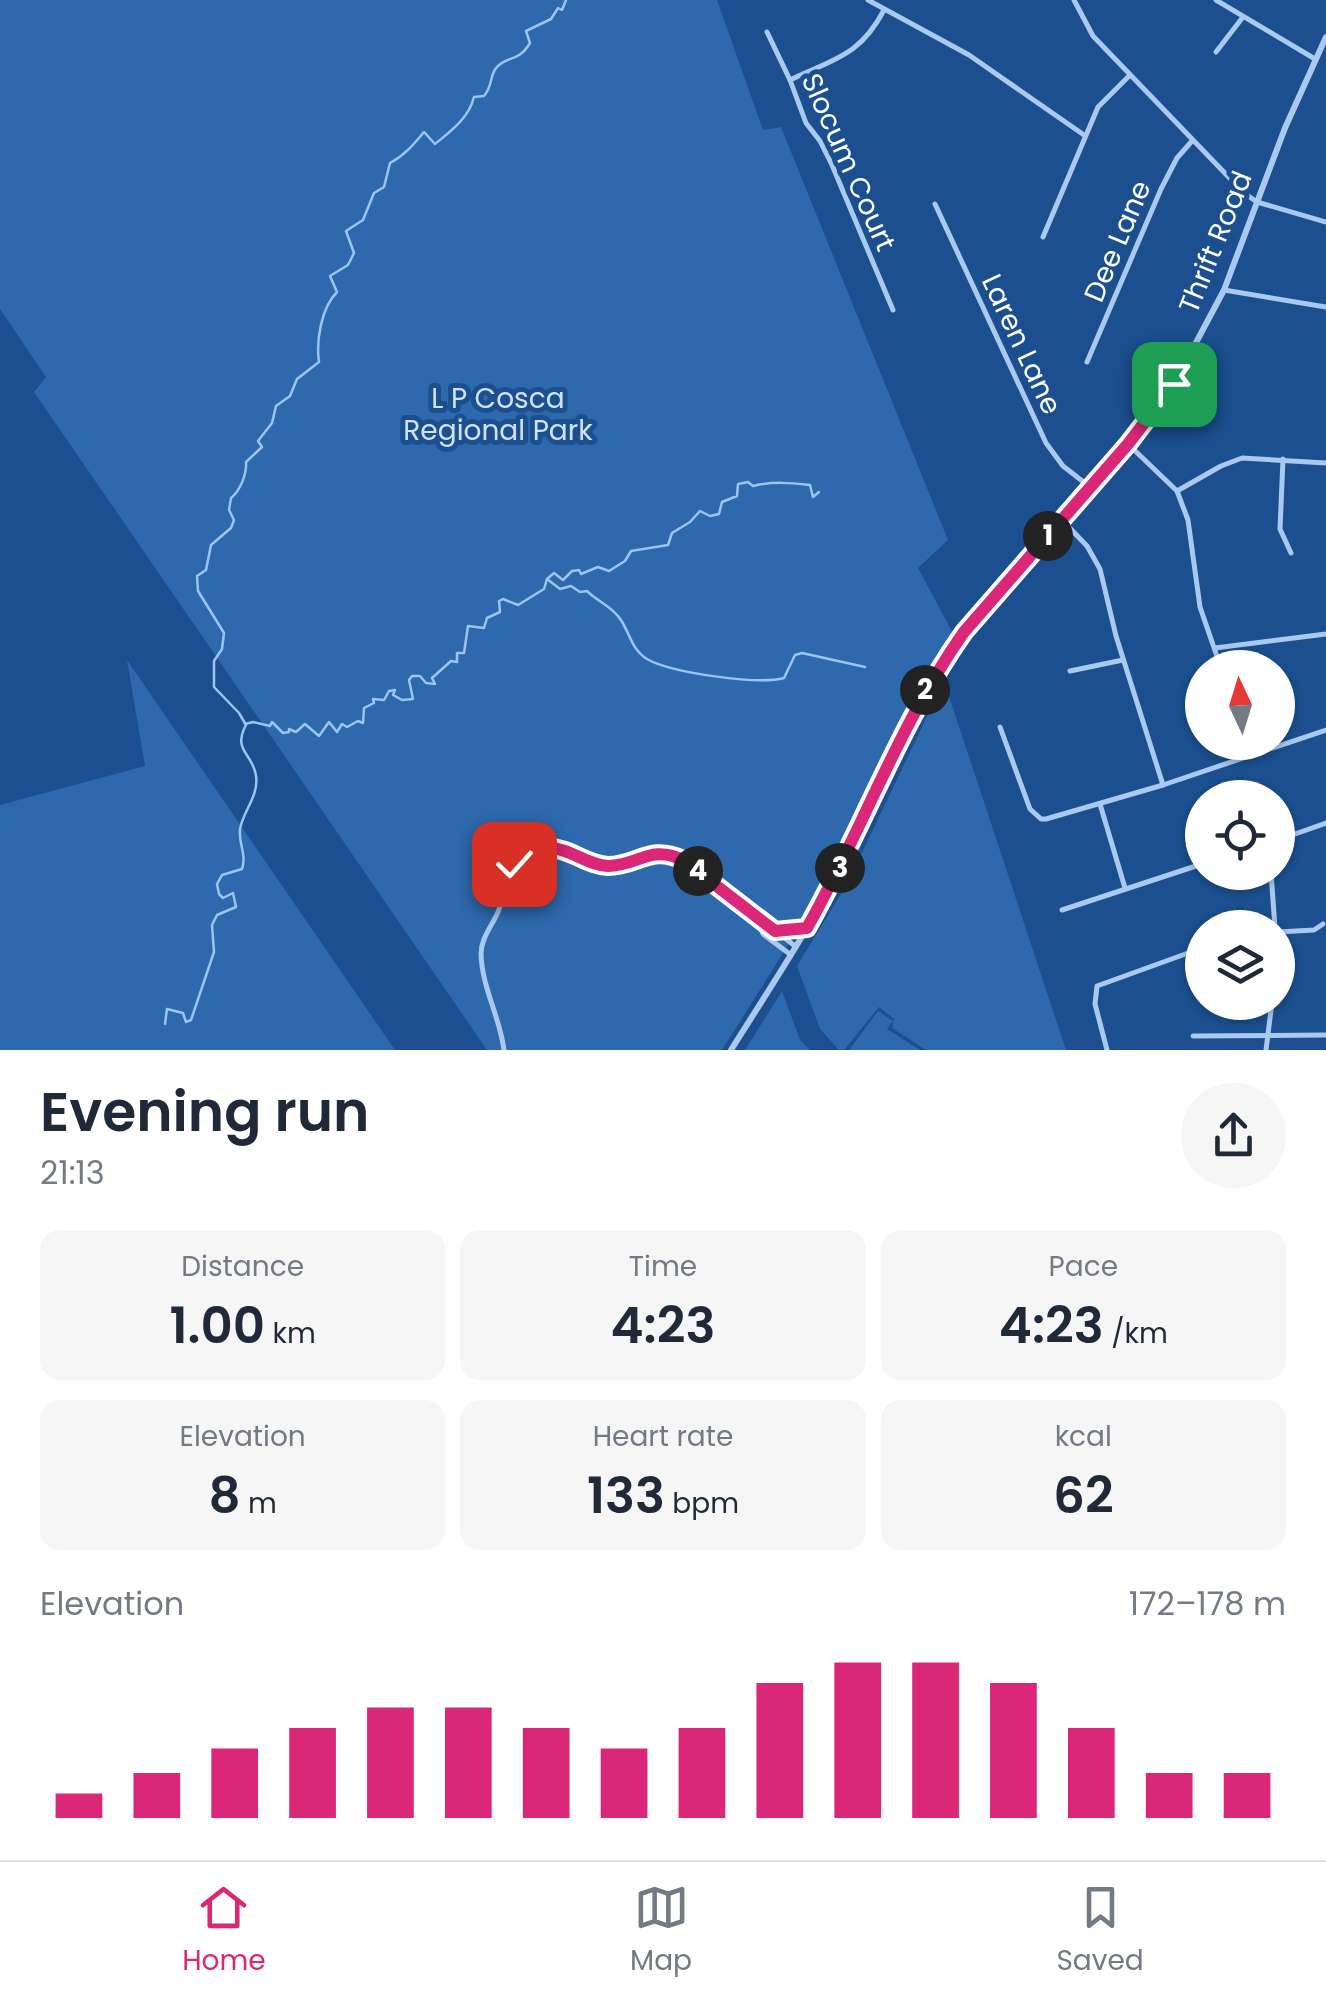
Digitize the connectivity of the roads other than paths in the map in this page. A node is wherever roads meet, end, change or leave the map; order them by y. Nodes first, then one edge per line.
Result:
1 (868, 0) edge
2 (1074, 0) edge
3 (1216, 0) edge
4 (885, 10) junction
5 (1243, 17) junction
6 (766, 32) dead end
7 (1326, 37) edge
8 (1216, 52) dead end
9 (1315, 59) junction
10 (1130, 75) junction
11 (790, 80) junction
12 (1084, 135) junction
13 (1192, 141) junction
14 (1257, 202) junction
15 (936, 204) dead end
16 (1326, 222) edge
17 (1043, 237) dead end
18 (1224, 290) junction
19 (1326, 307) edge
20 (893, 310) dead end
21 (1087, 362) dead end
22 (1128, 444) junction
23 (1283, 459) junction
24 (1326, 463) edge
25 (1090, 487) junction
26 (1177, 491) junction
27 (1062, 520) junction
28 (1291, 554) dead end
29 (1326, 634) edge
30 (1215, 648) joint
31 (1124, 660) junction
32 (1070, 670) dead end
33 (1000, 726) dead end
34 (1326, 730) edge
35 (1295, 740) edge
36 (1237, 760) edge
37 (1164, 785) junction
38 (1100, 804) junction
39 (1326, 823) edge
40 (1295, 834) edge
41 (1185, 869) edge
42 (1126, 888) junction
43 (1062, 910) dead end
44 (757, 916) junction
45 (1322, 924) dead end
46 (807, 928) junction
47 (1295, 930) edge
48 (775, 931) junction
49 (796, 947) junction
50 (1185, 954) edge
51 (791, 955) junction
52 (1270, 1020) edge
53 (1326, 1035) edge
54 (1192, 1036) dead end
55 (1268, 1038) junction
56 (504, 1050) edge
57 (732, 1050) edge
58 (1107, 1050) edge
59 (1266, 1050) edge

1 - 4 street
2 - 10 street
3 - 5 street
4 - 11 street
4 - 12 street
5 - 8 street
5 - 9 street
6 - 11 street, Slocum Court
7 - 9 street, Thrift Road
9 - 14 street, Thrift Road
10 - 12 street
10 - 13 street
11 - 20 street, Slocum Court
12 - 17 street
13 - 14 street
13 - 21 street, Dee Lane
14 - 16 street
14 - 18 street, Thrift Road
15 - 25 street, Laren Lane
18 - 19 street
18 - 22 street, Thrift Road
22 - 25 street, Thrift Road
22 - 26 street
23 - 24 street
23 - 26 street
23 - 28 street
25 - 27 street, Thrift Road
26 - 30 street
27 - 31 street
27 - 46 street, Thrift Road
29 - 30 street
31 - 32 street
31 - 37 street
33 - 38 street
34 - 35 street
36 - 37 street
37 - 38 street
38 - 42 street
39 - 40 street
41 - 42 street
42 - 43 street
44 - 48 street
44 - 51 street
44 - 56 street
45 - 47 street
46 - 48 street
46 - 49 street, Thrift Road
48 - 49 street
49 - 51 street, Thrift Road
50 - 58 street
51 - 57 street, Thrift Road
52 - 55 street
53 - 55 street
54 - 55 street
55 - 59 street

